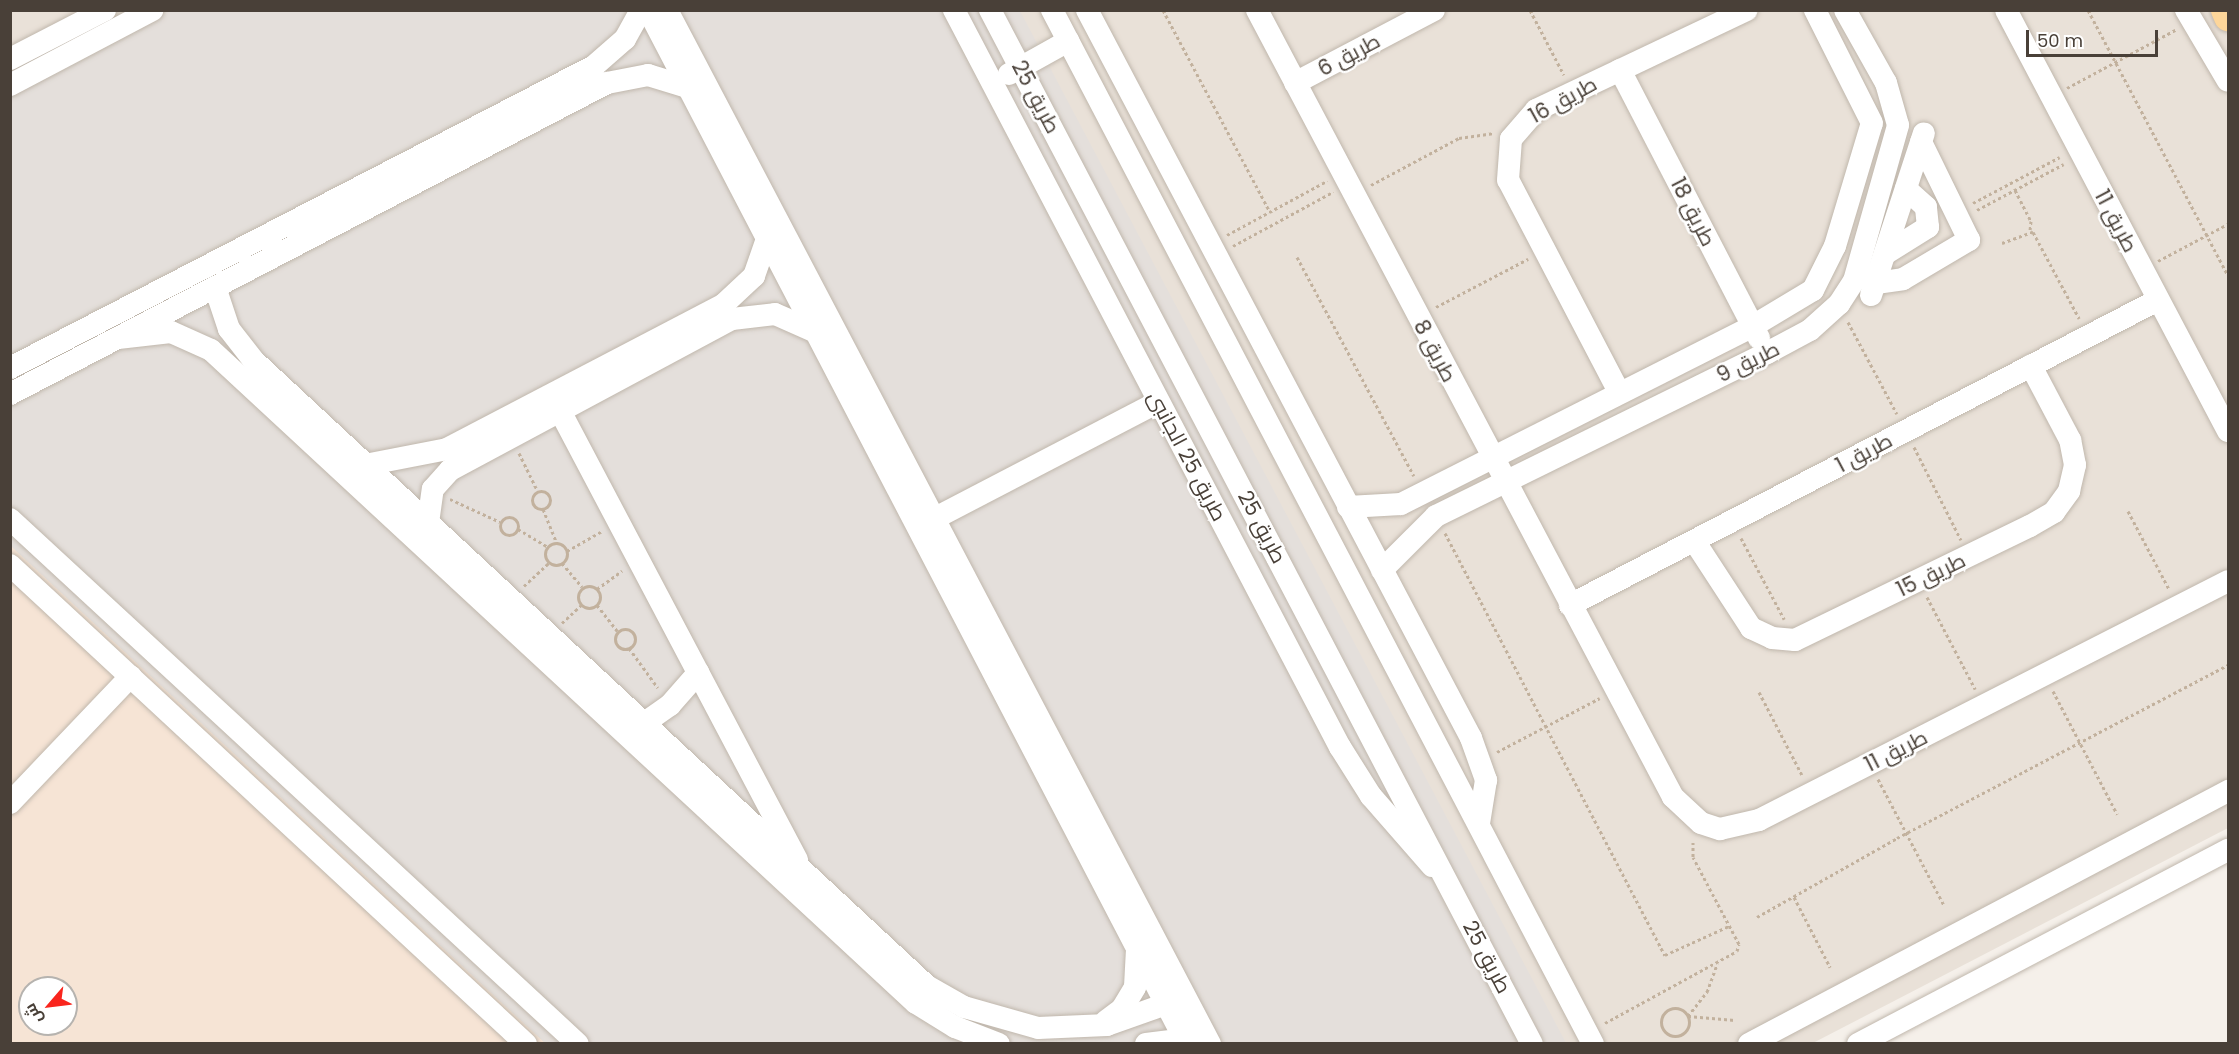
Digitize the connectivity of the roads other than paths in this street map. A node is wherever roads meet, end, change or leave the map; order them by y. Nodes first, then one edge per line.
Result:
1 (105, 10) edge
2 (152, 10) edge
3 (641, 10) edge
4 (648, 10) edge
5 (667, 10) edge
6 (954, 10) edge
7 (990, 10) edge
8 (1052, 10) edge
9 (1087, 10) edge
10 (1257, 10) edge
11 (1434, 10) edge
12 (1747, 10) edge
13 (1815, 10) edge
14 (1845, 10) edge
15 (2006, 10) edge
16 (2225, 10) edge
17 (2189, 16) edge
18 (2229, 17) edge
19 (1068, 41) junction
20 (42, 43) junction
21 (10, 58) edge
22 (52, 63) junction
23 (1020, 68) junction
24 (1620, 70) junction
25 (2229, 81) edge
26 (992, 83) junction
27 (1295, 83) junction
28 (10, 85) edge
29 (687, 87) junction
30 (712, 114) junction
31 (1906, 189) junction
32 (1887, 211) junction
33 (324, 218) junction
34 (773, 231) junction
35 (1885, 254) junction
36 (215, 286) junction
37 (2158, 300) junction
38 (1753, 326) junction
39 (816, 332) junction
40 (118, 338) junction
41 (835, 348) junction
42 (1767, 353) junction
43 (644, 356) junction
44 (2031, 366) junction
45 (10, 368) edge
46 (11, 392) edge
47 (1620, 392) junction
48 (1158, 402) junction
49 (292, 411) junction
50 (560, 411) junction
51 (526, 418) junction
52 (2229, 430) edge
53 (1491, 458) junction
54 (365, 465) junction
55 (1503, 481) junction
56 (1348, 507) junction
57 (403, 514) junction
58 (10, 519) edge
59 (428, 523) junction
60 (926, 523) junction
61 (1695, 542) junction
62 (1271, 545) junction
63 (1241, 560) junction
64 (10, 565) edge
65 (1382, 570) junction
66 (2229, 581) edge
67 (506, 605) junction
68 (1570, 605) junction
69 (698, 673) junction
70 (179, 675) junction
71 (131, 676) junction
72 (599, 696) junction
73 (157, 700) junction
74 (643, 724) junction
75 (697, 786) junction
76 (2229, 790) edge
77 (10, 803) edge
78 (1479, 823) junction
79 (1701, 823) joint
80 (2229, 850) edge
81 (794, 877) junction
82 (1448, 882) junction
83 (1143, 939) junction
84 (1166, 1004) junction
85 (1091, 1027) junction
86 (1001, 1036) edge
87 (1591, 1038) edge
88 (1186, 1041) edge
89 (526, 1044) edge
90 (578, 1044) edge
91 (1146, 1044) edge
92 (1210, 1044) edge
93 (1532, 1044) edge
94 (1749, 1044) edge
95 (1858, 1044) edge

1 - 20 street
2 - 22 street
3 - 33 street
4 - 29 street
5 - 30 street
6 - 26 street, طريق 25 الجانبى
7 - 23 street, طريق 25
8 - 19 street
9 - 56 street
10 - 27 street, طريق 8
11 - 27 street, طريق 6
12 - 24 street, طريق 16
13 - 38 street, طريق 9
14 - 32 street, طريق 9
15 - 37 street, طريق 11
16 - 18 main road
17 - 25 street
19 - 23 street
19 - 78 street
20 - 21 street
20 - 22 street
22 - 28 street
23 - 26 street
23 - 62 street, طريق 25
24 - 38 street, طريق 18
24 - 47 street, طريق 16
26 - 48 street, طريق 25 الجانبى
27 - 53 street, طريق 8
29 - 30 street
29 - 33 street
30 - 34 street
31 - 32 street
31 - 35 street
31 - 35 street
32 - 35 street
32 - 42 street, طريق 9
33 - 36 street
33 - 45 street
34 - 39 street
34 - 41 street
34 - 43 street
36 - 40 street
36 - 49 street
37 - 44 street, طريق 1
37 - 52 street, طريق 11
38 - 42 street, طريق 18
38 - 47 street, طريق 9
39 - 41 street
39 - 43 street
40 - 46 street
40 - 49 street
41 - 60 street
42 - 55 street, طريق 9
43 - 50 street
43 - 51 street
44 - 61 street, طريق 1
44 - 61 street, طريق 15
47 - 53 street, طريق 9
48 - 60 street
48 - 63 street, طريق 25 الجانبى
49 - 54 street
49 - 57 street
50 - 51 street
50 - 69 street
51 - 54 street
51 - 59 street
53 - 55 street, طريق 8
53 - 56 street, طريق 9
54 - 57 street
55 - 65 street, طريق 9
55 - 68 street, طريق 8
56 - 65 street
57 - 59 street
57 - 67 street
58 - 70 street
59 - 67 street
60 - 83 street
61 - 68 street, طريق 1
62 - 63 street
62 - 82 street, طريق 25
63 - 82 street, طريق 25 الجانبى
64 - 71 street
65 - 78 street
66 - 79 street, طريق 11
67 - 72 street
68 - 79 street, طريق 8
69 - 74 street
69 - 81 street
70 - 73 street
70 - 90 street
71 - 73 street
71 - 77 street
72 - 74 street
72 - 75 street
73 - 89 street
74 - 75 street
75 - 81 street
76 - 94 street
78 - 87 street
80 - 95 street
81 - 86 street
82 - 93 street, طريق 25
83 - 84 street
83 - 85 street
83 - 92 street
84 - 85 street
84 - 88 street
85 - 86 street
88 - 91 street

